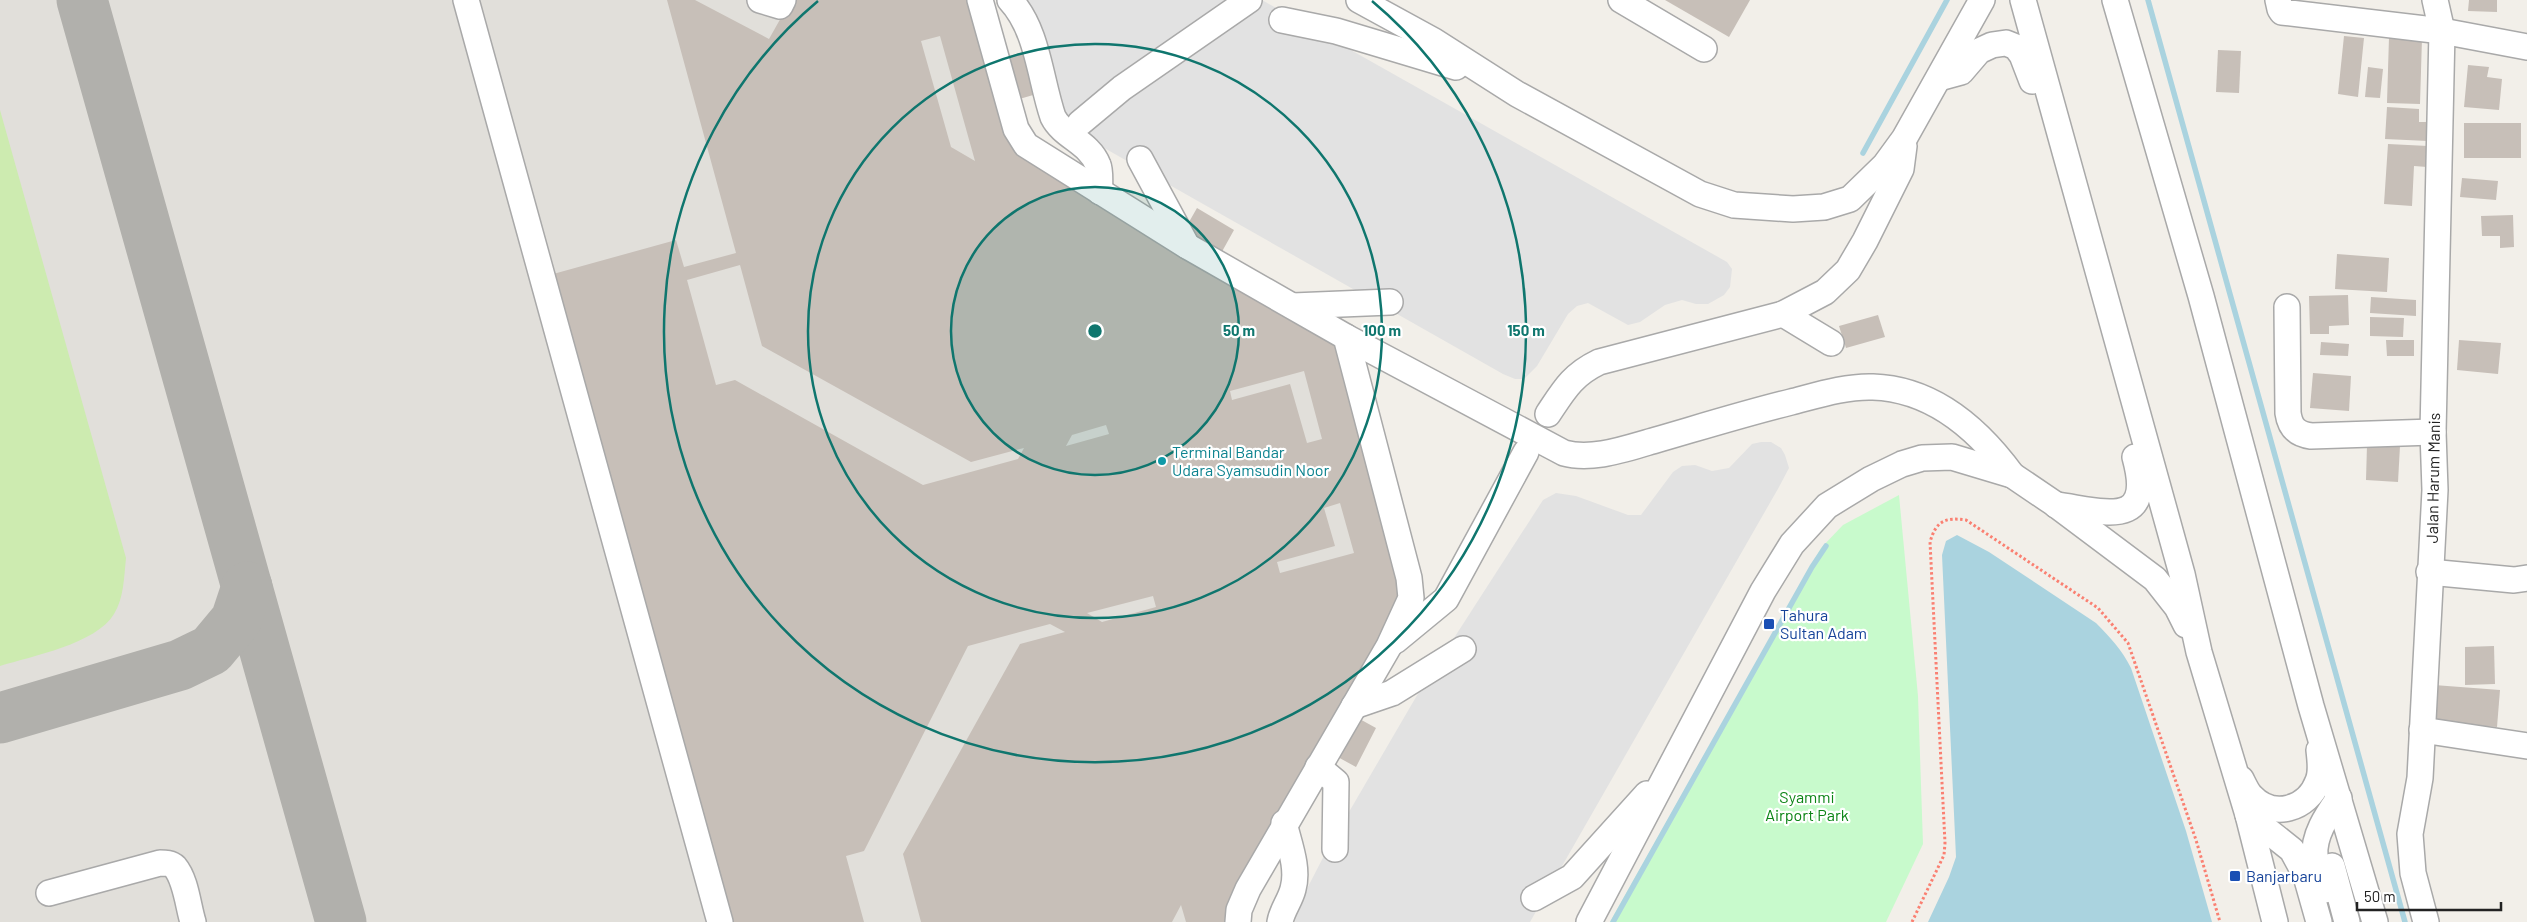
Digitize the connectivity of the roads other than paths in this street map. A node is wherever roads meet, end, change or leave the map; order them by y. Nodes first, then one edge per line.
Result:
1 (466, 0) edge
2 (760, 0) edge
3 (783, 0) edge
4 (980, 0) edge
5 (1010, 0) edge
6 (1249, 0) edge
7 (1359, 0) edge
8 (1621, 0) edge
9 (1982, 0) edge
10 (2023, 0) edge
11 (2115, 0) edge
12 (2278, 0) edge
13 (2436, 0) edge
14 (1282, 20) dead end
15 (2442, 31) junction
16 (2527, 47) edge
17 (1704, 49) dead end
18 (1939, 78) junction
19 (1517, 94) junction
20 (1080, 123) dead end
21 (1904, 139) junction
22 (1140, 159) dead end
23 (1100, 192) junction
24 (1187, 246) junction
25 (1390, 302) dead end
26 (1293, 306) junction
27 (2288, 307) dead end
28 (1783, 314) junction
29 (1346, 337) junction
30 (1831, 342) dead end
31 (1548, 414) dead end
32 (2434, 432) junction
33 (1526, 452) dead end
34 (2012, 475) junction
35 (2055, 504) junction
36 (2430, 572) junction
37 (2527, 578) edge
38 (1389, 646) junction
39 (1463, 649) dead end
40 (2199, 652) junction
41 (1354, 706) junction
42 (2312, 706) junction
43 (2422, 730) junction
44 (2527, 746) edge
45 (2233, 764) junction
46 (1318, 767) junction
47 (1666, 774) junction
48 (2340, 798) junction
49 (2248, 815) junction
50 (1284, 823) junction
51 (1335, 849) dead end
52 (49, 893) dead end
53 (1534, 898) dead end
54 (193, 922) edge
55 (720, 922) edge
56 (1238, 922) edge
57 (1280, 922) edge
58 (1589, 922) edge
59 (2263, 922) edge
60 (2275, 922) edge
61 (2290, 922) edge
62 (2304, 922) edge
63 (2319, 922) edge
64 (2333, 922) edge
65 (2347, 922) edge
66 (2362, 922) edge
67 (2375, 922) edge
68 (2426, 922) edge

1 - 55 street
2 - 3 street
4 - 23 street
5 - 23 street
6 - 20 street
7 - 19 street
8 - 17 street
9 - 18 street
10 - 40 street
11 - 42 street
12 - 15 street
13 - 15 street, Jalan Harum Manis
14 - 19 street
15 - 16 street
15 - 32 street, Jalan Harum Manis
18 - 21 street
18 - 35 street
19 - 21 street
21 - 28 street
22 - 24 street
23 - 24 street
24 - 26 street
25 - 26 street
26 - 29 street
27 - 32 street
28 - 30 street
28 - 31 street
29 - 34 street
29 - 38 street
32 - 36 street, Jalan Harum Manis
33 - 38 street
34 - 35 street
34 - 47 street
35 - 40 street
36 - 37 street
36 - 43 street, Jalan Harum Manis
38 - 41 street
39 - 41 street
40 - 45 street
41 - 46 street
42 - 45 street
42 - 48 street
43 - 44 street
43 - 68 street, Jalan Harum Manis
45 - 49 street
46 - 50 street
46 - 51 street
47 - 53 street
47 - 58 street
48 - 64 street
48 - 65 street
48 - 66 street
48 - 67 street
49 - 59 street
49 - 60 street
49 - 61 street
49 - 62 street
49 - 63 street
50 - 56 street
50 - 57 street
52 - 54 street

